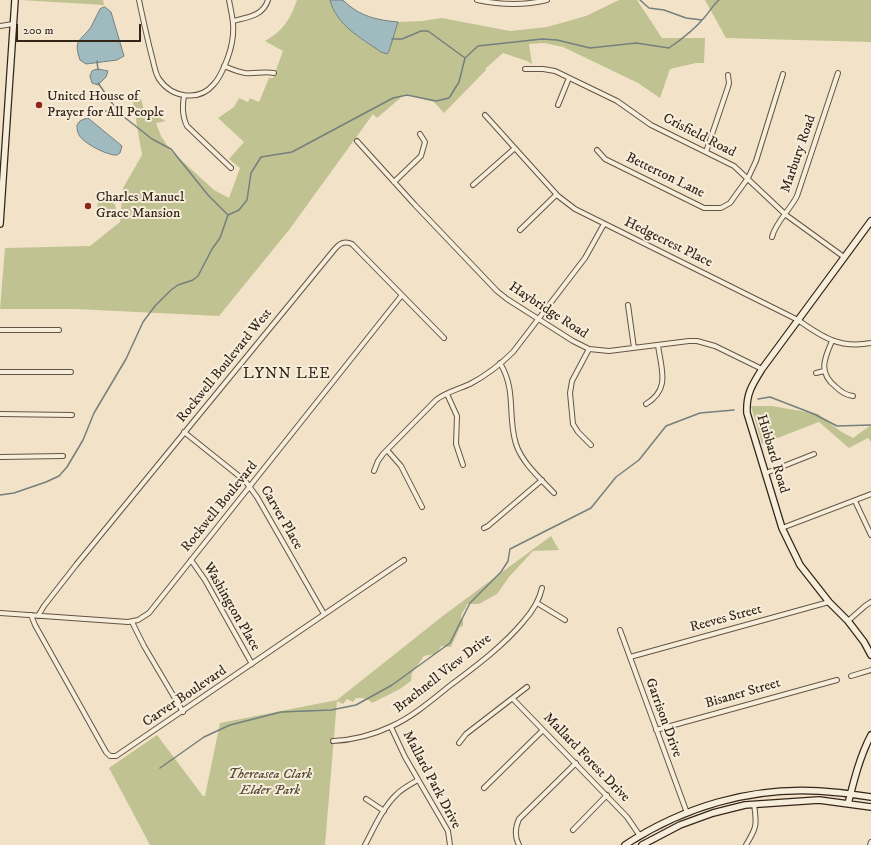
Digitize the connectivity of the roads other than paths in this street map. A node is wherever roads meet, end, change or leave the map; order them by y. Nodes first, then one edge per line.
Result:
1 (15, 0) edge
2 (139, 0) edge
3 (229, 0) edge
4 (268, 0) edge
5 (477, 0) edge
6 (547, 0) edge
7 (541, 1) edge
8 (233, 21) junction
9 (14, 24) junction
10 (0, 26) edge
11 (224, 66) junction
12 (525, 69) dead end
13 (274, 73) dead end
14 (838, 73) dead end
15 (783, 74) dead end
16 (728, 75) dead end
17 (569, 78) junction
18 (184, 96) junction
19 (558, 105) dead end
20 (485, 115) dead end
21 (420, 134) dead end
22 (357, 141) dead end
23 (515, 148) junction
24 (597, 150) dead end
25 (706, 152) junction
26 (2, 166) edge
27 (231, 168) dead end
28 (748, 178) junction
29 (394, 182) junction
30 (474, 185) dead end
31 (556, 195) junction
32 (1, 205) edge
33 (786, 215) junction
34 (871, 221) edge
35 (0, 224) edge
36 (604, 224) junction
37 (520, 230) dead end
38 (772, 237) dead end
39 (844, 257) junction
40 (402, 296) junction
41 (628, 304) dead end
42 (537, 318) junction
43 (798, 320) junction
44 (0, 330) edge
45 (59, 330) dead end
46 (444, 338) dead end
47 (832, 341) junction
48 (871, 343) edge
49 (658, 345) junction
50 (634, 348) junction
51 (589, 349) junction
52 (500, 363) junction
53 (762, 369) junction
54 (824, 371) junction
55 (0, 372) edge
56 (70, 372) dead end
57 (816, 373) dead end
58 (447, 394) junction
59 (853, 396) dead end
60 (646, 404) dead end
61 (0, 414) edge
62 (72, 415) dead end
63 (184, 432) junction
64 (591, 444) dead end
65 (387, 450) junction
66 (814, 454) dead end
67 (0, 456) edge
68 (63, 456) dead end
69 (463, 465) dead end
70 (374, 471) dead end
71 (766, 473) junction
72 (542, 480) junction
73 (250, 487) junction
74 (554, 493) dead end
75 (871, 494) edge
76 (856, 501) junction
77 (422, 507) dead end
78 (484, 528) dead end
79 (782, 528) junction
80 (871, 536) edge
81 (192, 560) junction
82 (404, 560) dead end
83 (542, 588) dead end
84 (829, 602) junction
85 (871, 602) edge
86 (537, 603) junction
87 (0, 613) edge
88 (324, 614) junction
89 (31, 615) junction
90 (38, 616) junction
91 (564, 620) dead end
92 (848, 621) junction
93 (132, 622) junction
94 (620, 630) dead end
95 (871, 655) edge
96 (630, 657) junction
97 (252, 664) junction
98 (871, 670) edge
99 (851, 676) dead end
100 (837, 680) dead end
101 (527, 687) dead end
102 (513, 698) junction
103 (183, 712) junction
104 (390, 727) junction
105 (543, 730) junction
106 (656, 730) junction
107 (871, 735) edge
108 (333, 741) dead end
109 (459, 743) dead end
110 (576, 763) junction
111 (418, 780) junction
112 (484, 788) dead end
113 (850, 794) junction
114 (606, 796) junction
115 (871, 797) edge
116 (366, 799) dead end
117 (754, 804) junction
118 (848, 804) junction
119 (871, 807) edge
120 (384, 811) junction
121 (687, 812) junction
122 (573, 830) dead end
123 (640, 836) junction
124 (871, 842) edge
125 (365, 845) edge
126 (450, 845) edge
127 (519, 845) edge
128 (625, 845) edge
129 (642, 845) edge
130 (746, 845) edge
131 (870, 845) edge

1 - 9 main road
2 - 18 street
3 - 8 street
4 - 8 street
5 - 7 street
6 - 7 street
8 - 11 street
9 - 10 street
9 - 26 main road
11 - 13 street
11 - 18 street
12 - 17 street, Crisfield Road
14 - 33 street, Marbury Road
15 - 28 street, Betterton Lane
16 - 25 street
17 - 19 street
17 - 25 street, Crisfield Road
18 - 27 street
20 - 23 street, Hedgecrest Place
21 - 29 street
22 - 29 street, Haybridge Road
23 - 30 street
23 - 31 street, Hedgecrest Place
24 - 28 street, Betterton Lane
25 - 28 street, Crisfield Road
26 - 32 main road
28 - 33 street, Crisfield Road
29 - 42 street, Haybridge Road
31 - 36 street, Hedgecrest Place
31 - 37 street
32 - 35 main road
33 - 38 street, Marbury Road
33 - 39 street, Crisfield Road
34 - 39 main road, Hubbard Road
36 - 42 street
36 - 43 street, Hedgecrest Place
39 - 43 main road, Hubbard Road
40 - 46 street, Rockwell Boulevard West
40 - 63 street, Rockwell Boulevard West
40 - 73 street, Rockwell Boulevard
41 - 50 street
42 - 51 street, Haybridge Road
42 - 52 street
43 - 47 street, Hedgecrest Place
43 - 53 main road, Hubbard Road
44 - 45 street
47 - 48 street, Hedgecrest Place
47 - 54 street
49 - 50 street, Haybridge Road
49 - 53 street, Haybridge Road
49 - 60 street
50 - 51 street, Haybridge Road
51 - 64 street
52 - 58 street
52 - 72 street
53 - 71 main road, Hubbard Road
54 - 57 street
54 - 59 street
55 - 56 street
58 - 65 street
58 - 69 street
61 - 62 street
63 - 73 street, Carver Place
63 - 90 street, Rockwell Boulevard West
65 - 70 street
65 - 77 street
66 - 71 street
67 - 68 street
71 - 79 main road, Hubbard Road
72 - 74 street
72 - 78 street
73 - 81 street, Rockwell Boulevard
73 - 88 street, Carver Place
75 - 76 street
76 - 79 street
76 - 80 street
79 - 84 main road, Hubbard Road
81 - 93 street, Rockwell Boulevard
81 - 97 street, Washington Place
82 - 88 street, Carver Boulevard
83 - 86 street, Brachnell View Drive
84 - 92 main road, Hubbard Road
84 - 96 street, Reeves Street
85 - 92 street
86 - 91 street
86 - 104 street, Brachnell View Drive
87 - 89 street
88 - 97 street, Carver Boulevard
89 - 90 street
89 - 103 street, Carver Boulevard
90 - 93 street
92 - 95 main road, Hubbard Road
93 - 103 street
94 - 96 street, Garrison Drive
96 - 106 street, Garrison Drive
97 - 103 street, Carver Boulevard
98 - 99 street
100 - 106 street, Bisaner Street
101 - 102 street
102 - 105 street, Mallard Forest Drive
102 - 109 street
104 - 108 street, Brachnell View Drive
104 - 111 street, Mallard Park Drive
105 - 110 street, Mallard Forest Drive
105 - 112 street
106 - 121 street, Garrison Drive
107 - 113 main road
110 - 114 street, Mallard Forest Drive
110 - 127 street
111 - 120 street
111 - 126 street, Mallard Park Drive
113 - 115 main road
113 - 118 main road
113 - 121 main road
114 - 122 street
114 - 123 street, Mallard Forest Drive
116 - 120 street
117 - 118 main road
117 - 129 main road
117 - 130 street
118 - 119 main road
120 - 125 street
121 - 123 main road
123 - 128 main road
124 - 131 street

